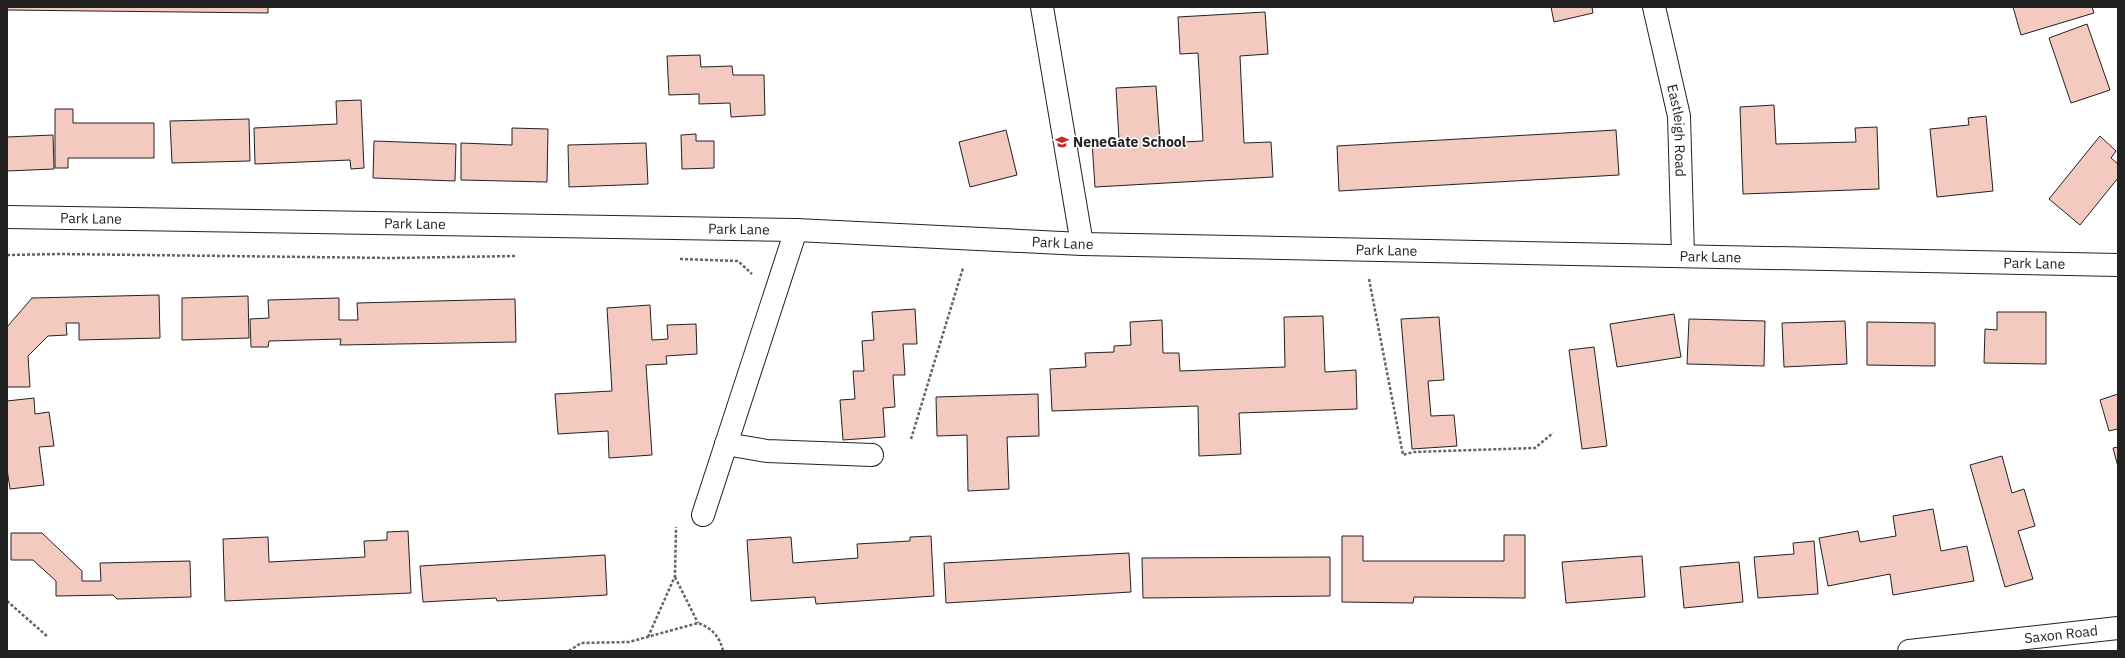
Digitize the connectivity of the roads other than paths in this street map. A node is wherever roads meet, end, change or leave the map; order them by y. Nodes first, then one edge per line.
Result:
1 (1042, 7) edge
2 (1654, 7) edge
3 (7, 217) edge
4 (796, 230) junction
5 (1082, 244) junction
6 (1684, 255) junction
7 (2118, 265) edge
8 (726, 444) junction
9 (872, 455) dead end
10 (703, 515) dead end
11 (2118, 628) edge
12 (1909, 651) edge

1 - 5 street
2 - 6 street, Eastleigh Road
3 - 4 street, Park Lane
4 - 5 street, Park Lane
4 - 8 street
5 - 6 street, Park Lane
6 - 7 street, Park Lane
8 - 9 street
8 - 10 street
11 - 12 street, Saxon Road

